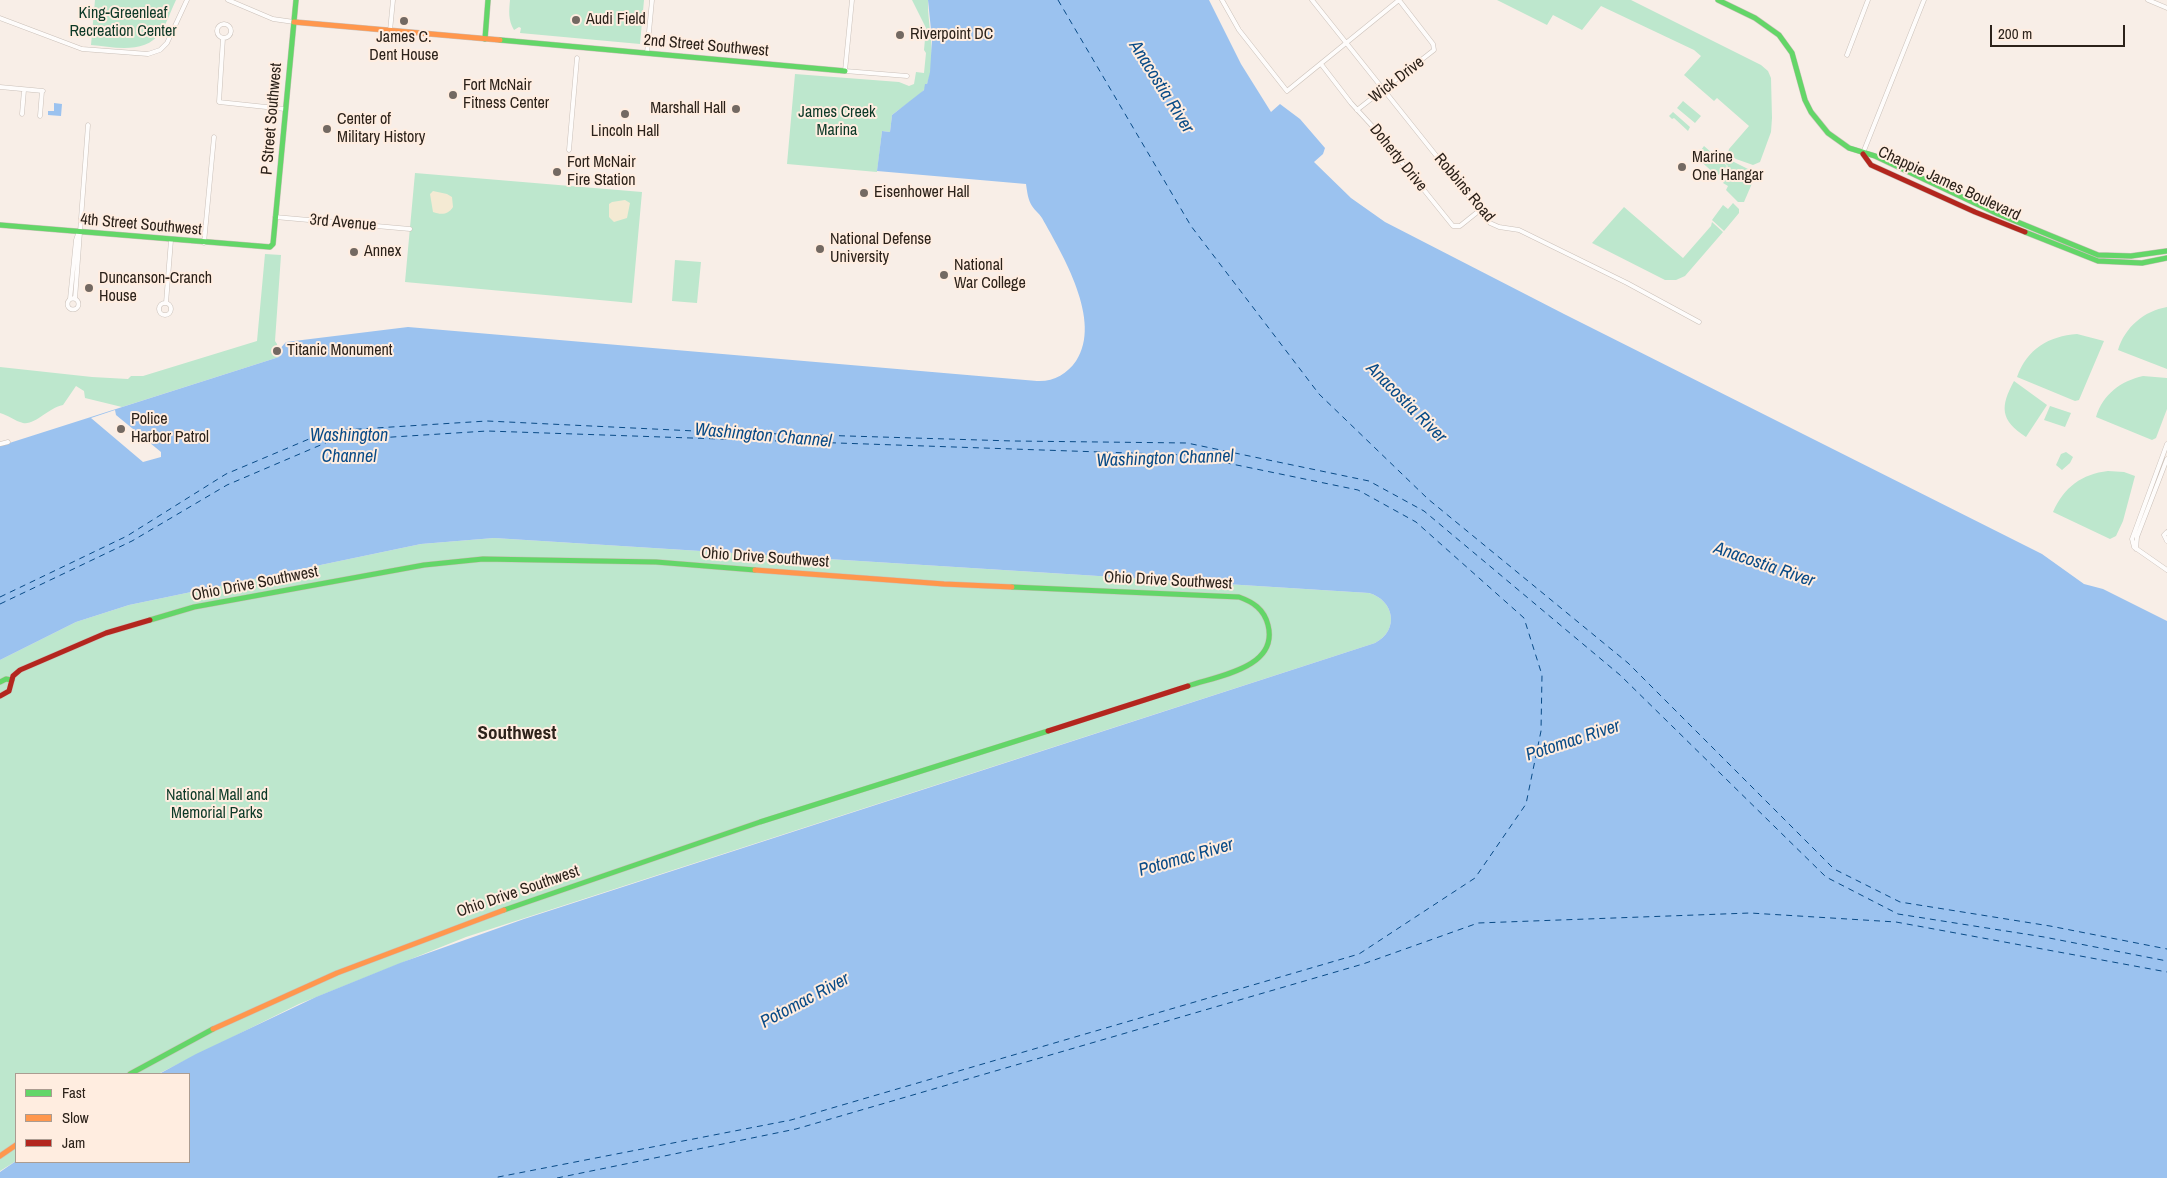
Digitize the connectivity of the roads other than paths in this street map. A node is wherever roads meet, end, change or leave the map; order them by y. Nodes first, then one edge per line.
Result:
1 (187, 0) edge
2 (228, 0) edge
3 (296, 0) edge
4 (393, 0) edge
5 (488, 0) edge
6 (652, 0) edge
7 (852, 0) edge
8 (1222, 0) edge
9 (1312, 0) edge
10 (1399, 0) edge
11 (1718, 0) edge
12 (1868, 0) edge
13 (1924, 0) edge
14 (2148, 0) edge
15 (2167, 8) edge
16 (0, 18) edge
17 (294, 22) junction
18 (390, 31) junction
19 (223, 38) dead end
20 (485, 39) junction
21 (1348, 43) junction
22 (648, 54) junction
23 (1847, 55) dead end
24 (577, 58) dead end
25 (1321, 64) junction
26 (845, 71) junction
27 (907, 76) dead end
28 (0, 87) edge
29 (1384, 89) junction
30 (24, 90) junction
31 (285, 109) junction
32 (1358, 110) junction
33 (22, 114) dead end
34 (40, 116) dead end
35 (88, 126) dead end
36 (214, 137) dead end
37 (569, 150) dead end
38 (1862, 154) junction
39 (1480, 210) junction
40 (275, 217) junction
41 (0, 225) edge
42 (410, 229) dead end
43 (79, 232) junction
44 (273, 239) joint
45 (171, 240) junction
46 (204, 243) junction
47 (2167, 251) edge
48 (2167, 258) edge
49 (73, 299) dead end
50 (166, 303) dead end
51 (1699, 322) dead end
52 (8, 442) dead end
53 (0, 444) edge
54 (2167, 444) edge
55 (2165, 461) edge
56 (2167, 532) edge
57 (2167, 542) edge
58 (2167, 570) edge
59 (12, 680) junction
60 (0, 682) edge
61 (0, 696) edge
62 (132, 1073) edge
63 (15, 1146) edge
64 (0, 1156) edge

1 - 16 street
2 - 17 street
3 - 17 street, P Street Southwest
4 - 18 street
5 - 20 street
6 - 22 street
7 - 26 street
8 - 25 street
9 - 21 street, Robbins Road
10 - 21 street
10 - 29 street, Wick Drive
11 - 38 street
12 - 23 street
13 - 38 street
14 - 15 street
17 - 18 street, 2nd Street Southwest
17 - 31 street, P Street Southwest
18 - 20 street, 2nd Street Southwest
19 - 31 street
20 - 22 street, 2nd Street Southwest
21 - 25 street
21 - 29 street, Robbins Road
22 - 26 street, 2nd Street Southwest
24 - 37 street
25 - 32 street, Doherty Drive
26 - 27 street, 2nd Street Southwest
28 - 30 street
29 - 32 street, Wick Drive
29 - 39 street, Robbins Road
30 - 33 street
30 - 34 street
31 - 40 street, P Street Southwest
32 - 39 street, Doherty Drive
35 - 43 street
36 - 46 street
38 - 47 street, Chappie James Boulevard
38 - 48 street, Chappie James Boulevard
39 - 51 street, Robbins Road
40 - 42 street, 3rd Avenue
40 - 44 street, P Street Southwest
41 - 43 street, 4th Street Southwest
43 - 45 street, 4th Street Southwest
43 - 49 street
44 - 46 street, 4th Street Southwest
45 - 46 street, 4th Street Southwest
45 - 50 street
52 - 53 street
54 - 55 street
55 - 58 street
56 - 57 street
59 - 60 street, Ohio Drive Southwest
59 - 61 street, Ohio Drive Southwest
59 - 62 street, Ohio Drive Southwest
63 - 64 street

